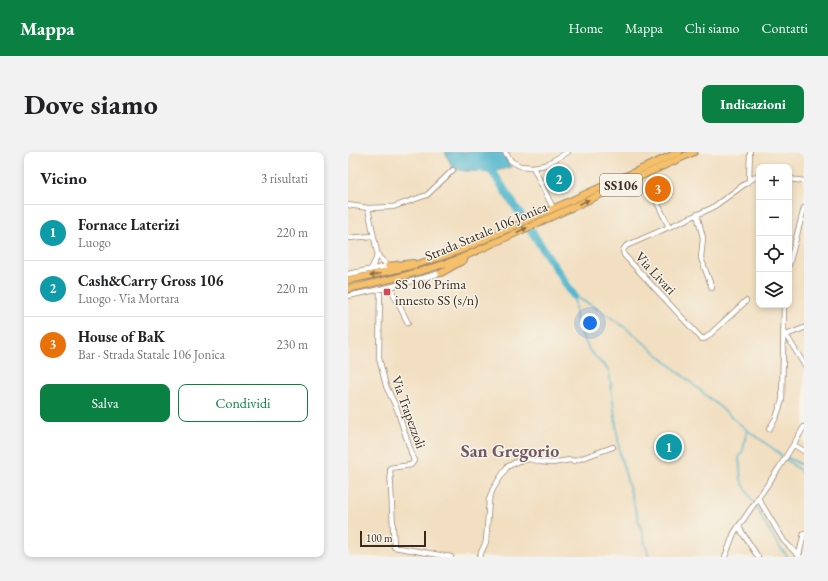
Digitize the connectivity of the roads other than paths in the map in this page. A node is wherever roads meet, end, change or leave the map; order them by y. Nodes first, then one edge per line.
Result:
1 (505, 152) edge
2 (568, 152) edge
3 (680, 152) edge
4 (694, 152) edge
5 (750, 152) edge
6 (533, 167) junction
7 (453, 170) dead end
8 (756, 177) edge
9 (792, 179) edge
10 (749, 181) junction
11 (804, 182) edge
12 (654, 188) dead end
13 (348, 205) edge
14 (368, 208) junction
15 (554, 208) junction
16 (804, 208) edge
17 (697, 214) junction
18 (669, 227) junction
19 (373, 236) junction
20 (348, 238) edge
21 (486, 248) junction
22 (377, 252) junction
23 (792, 254) edge
24 (431, 261) junction
25 (388, 266) junction
26 (371, 269) junction
27 (441, 273) joint
28 (348, 274) edge
29 (348, 280) edge
30 (390, 287) junction
31 (712, 288) dead end
32 (348, 289) edge
33 (380, 289) junction
34 (348, 296) edge
35 (746, 301) dead end
36 (784, 308) edge
37 (408, 323) dead end
38 (804, 328) edge
39 (783, 330) junction
40 (786, 335) junction
41 (803, 357) edge
42 (804, 364) edge
43 (769, 430) dead end
44 (803, 430) edge
45 (613, 447) dead end
46 (793, 447) junction
47 (804, 451) edge
48 (758, 499) junction
49 (738, 526) junction
50 (804, 534) edge
51 (800, 556) edge
52 (446, 557) edge
53 (450, 557) edge
54 (479, 557) edge
55 (725, 557) edge
56 (758, 557) edge

1 - 6 street
2 - 6 street
3 - 15 highway, Strada Statale 106 Jonica / SS106
21 -> 4 highway, Strada Statale 106 Jonica / SS106
5 - 10 street
6 - 15 street
7 - 14 street
8 - 10 street, Via Livari
9 - 11 street
10 - 17 street, Via Livari
12 - 18 street
13 - 14 street
14 - 19 street
15 - 24 highway, Strada Statale 106 Jonica / SS106
16 - 23 street
17 - 18 street, Via Livari
17 - 31 street
18 - 35 street, Via Livari
19 - 20 street
19 - 22 street
21 - 27 highway
21 - 32 highway, Strada Statale 106 Jonica / SS106
22 - 25 street
22 - 26 street
24 - 25 highway
24 -> 29 highway, Strada Statale 106 Jonica / SS106
25 - 26 street
26 - 28 street
27 - 30 street
30 - 33 street
30 - 37 street
33 - 34 street
33 - 52 street, Via Trapezzoli
36 - 39 street
38 - 40 street
39 - 40 street
39 - 43 street
40 - 41 street
41 - 42 street
44 - 46 street
45 - 54 street
46 - 47 street
46 - 48 street
48 - 49 street
48 - 51 street
49 - 55 street
49 - 56 street
50 - 51 street
52 - 53 street

